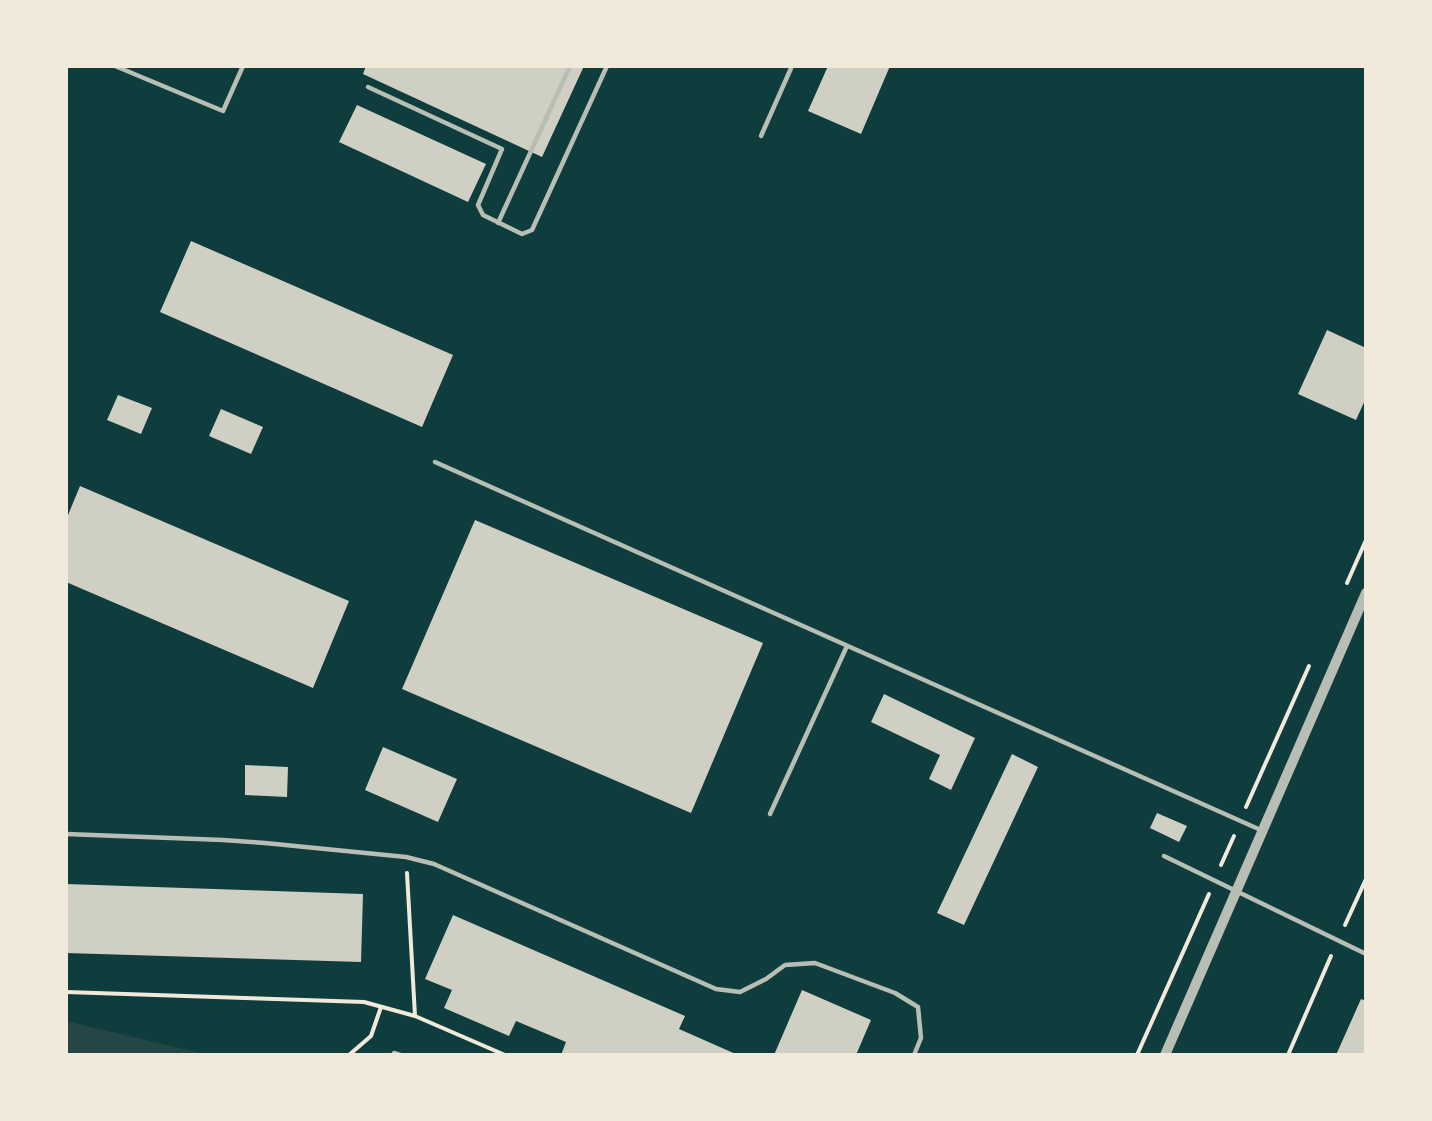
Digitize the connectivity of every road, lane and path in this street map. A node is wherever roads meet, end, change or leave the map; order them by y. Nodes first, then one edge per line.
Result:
1 (115, 66) edge
2 (243, 66) edge
3 (570, 66) edge
4 (607, 66) edge
5 (792, 66) edge
6 (368, 87) dead end
7 (761, 136) dead end
8 (498, 223) junction
9 (435, 462) dead end
10 (1366, 540) edge
11 (1347, 583) dead end
12 (1366, 593) edge
13 (847, 646) junction
14 (1313, 659) dead end
15 (770, 814) dead end
16 (1240, 821) junction
17 (1263, 831) junction
18 (66, 834) edge
19 (1164, 856) dead end
20 (406, 857) junction
21 (1366, 879) edge
22 (1215, 880) junction
23 (1237, 891) junction
24 (1338, 940) junction
25 (1366, 954) edge
26 (66, 992) edge
27 (381, 1007) junction
28 (415, 1016) junction
29 (349, 1055) edge
30 (504, 1055) edge
31 (914, 1055) edge
32 (1137, 1055) edge
33 (1165, 1055) edge
34 (1288, 1055) edge

1 - 2 lane
3 - 8 lane
4 - 8 lane
5 - 7 lane
6 - 8 lane
9 - 13 lane
10 - 11 path
12 - 17 street
13 - 15 lane
13 - 16 lane
14 - 16 path
16 - 17 lane
16 - 22 path
17 - 23 street
18 - 20 lane
19 - 22 lane
20 - 28 path
20 - 31 lane
21 - 24 path
22 - 23 lane
22 - 32 path
23 - 24 lane
23 - 33 street
24 - 25 lane
24 - 34 path
26 - 27 path
27 - 28 path
27 - 29 path
28 - 30 path

